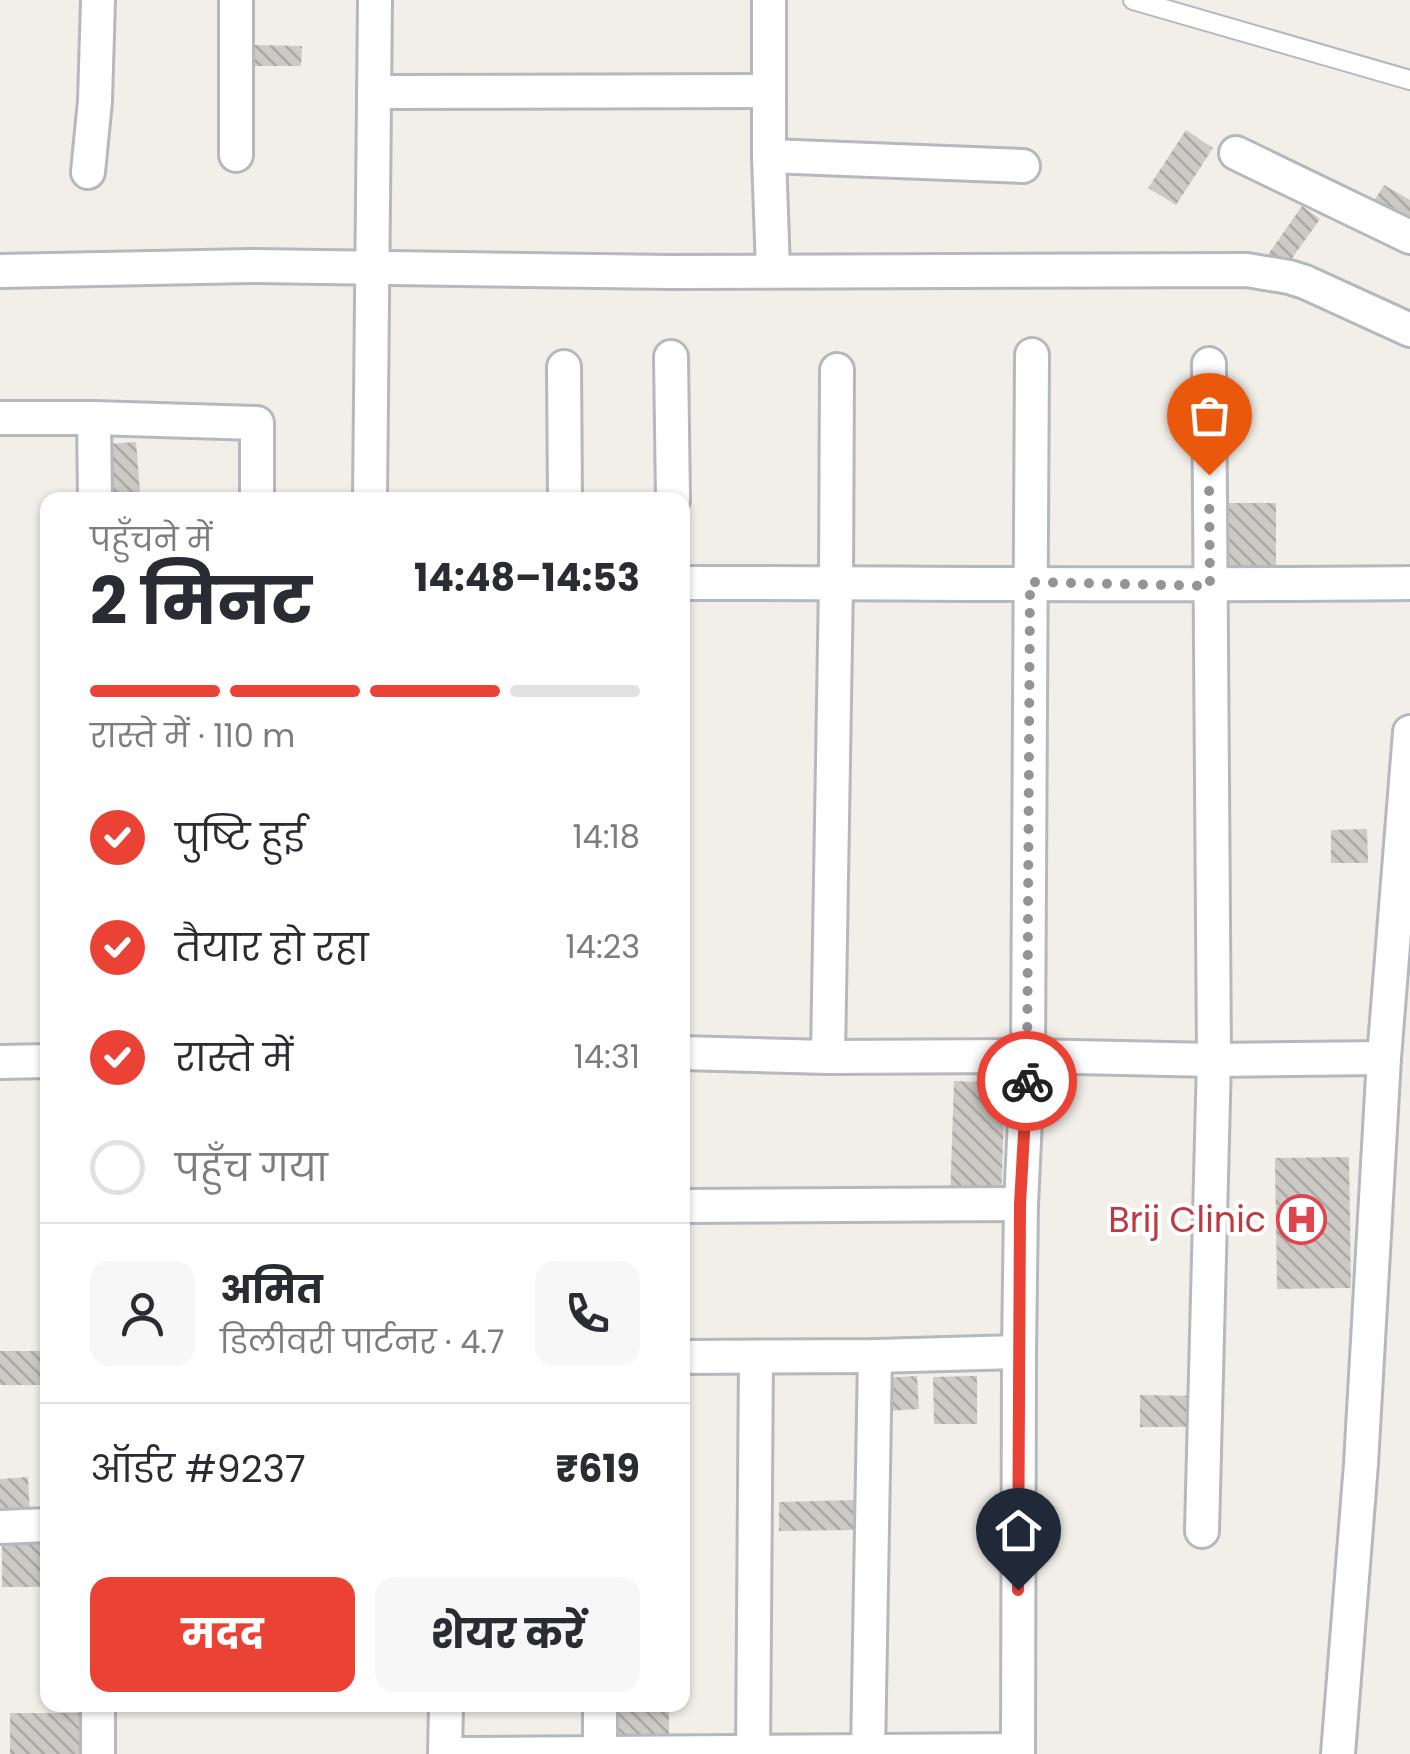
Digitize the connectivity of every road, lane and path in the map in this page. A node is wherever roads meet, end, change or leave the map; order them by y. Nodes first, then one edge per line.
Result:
1 (98, 0) edge
2 (236, 0) edge
3 (375, 0) edge
4 (770, 0) edge
5 (1133, 0) edge
6 (1410, 80) edge
7 (770, 91) junction
8 (374, 92) junction
9 (1236, 153) dead end
10 (236, 155) dead end
11 (770, 156) junction
12 (1023, 166) dead end
13 (88, 172) dead end
14 (1410, 236) edge
15 (372, 267) junction
16 (773, 270) junction
17 (0, 271) edge
18 (1410, 330) edge
19 (1032, 355) dead end
20 (671, 357) dead end
21 (1209, 364) dead end
22 (564, 367) dead end
23 (836, 370) dead end
24 (0, 418) edge
25 (94, 418) junction
26 (95, 492) edge
27 (258, 492) edge
28 (370, 492) edge
29 (565, 492) edge
30 (673, 492) edge
31 (690, 582) edge
32 (1030, 582) junction
33 (836, 583) junction
34 (1410, 583) edge
35 (1210, 586) junction
36 (1410, 732) edge
37 (1406, 812) edge
38 (1401, 976) edge
39 (690, 1053) edge
40 (1028, 1056) junction
41 (828, 1057) junction
42 (1384, 1058) junction
43 (1214, 1060) junction
44 (40, 1061) edge
45 (0, 1062) edge
46 (1396, 1118) edge
47 (1020, 1204) junction
48 (690, 1206) edge
49 (1019, 1352) junction
50 (875, 1356) junction
51 (690, 1357) edge
52 (756, 1357) junction
53 (40, 1525) edge
54 (0, 1527) edge
55 (1202, 1531) dead end
56 (98, 1712) edge
57 (446, 1712) edge
58 (600, 1712) edge
59 (1018, 1752) edge
60 (600, 1753) edge
61 (868, 1753) edge
62 (98, 1754) edge
63 (445, 1754) edge
64 (460, 1754) edge
65 (753, 1754) edge
66 (1338, 1754) edge

1 - 13 street
2 - 10 street
3 - 8 street
4 - 7 street
5 - 6 lane
7 - 8 street
7 - 11 street
8 - 15 street
9 - 14 street
11 - 12 street
11 - 16 street
15 - 16 street
15 - 17 street
15 - 28 street
16 - 18 street
19 - 32 street
20 - 30 street
21 - 35 street
22 - 29 street
23 - 33 street
24 - 25 street
25 - 26 street
25 - 27 street
31 - 33 street
32 - 33 street
32 - 35 street
32 - 40 street
33 - 41 street
34 - 35 street
35 - 43 street
36 - 37 street
37 - 38 street
38 - 42 street
39 - 41 street
40 - 41 street
40 - 43 street
40 - 47 street
42 - 43 street
42 - 46 street
43 - 55 street
44 - 45 street
46 - 66 street
47 - 48 street
47 - 49 street
49 - 50 street
49 - 59 street
50 - 52 street
50 - 61 street
51 - 52 street
52 - 65 street
53 - 54 street
56 - 62 street
57 - 63 street
58 - 60 street
59 - 61 street
60 - 64 street
60 - 65 street
61 - 65 street

